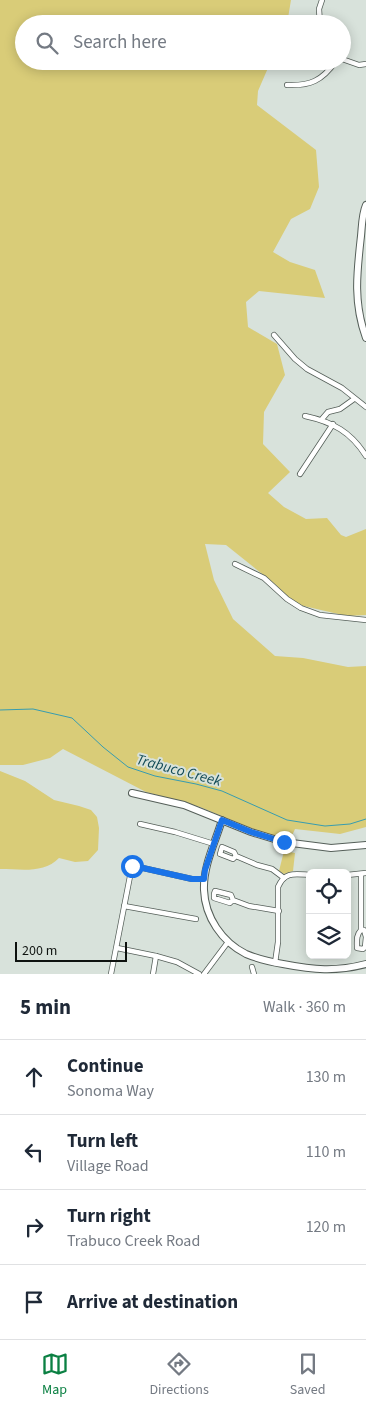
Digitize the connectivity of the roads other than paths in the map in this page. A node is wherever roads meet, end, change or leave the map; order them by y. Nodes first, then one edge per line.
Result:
1 (322, 0) edge
2 (319, 15) edge
3 (351, 62) edge
4 (366, 64) edge
5 (330, 70) edge
6 (287, 85) dead end
7 (366, 205) edge
8 (274, 335) dead end
9 (366, 338) edge
10 (354, 399) junction
11 (366, 407) edge
12 (305, 416) dead end
13 (322, 419) junction
14 (333, 424) junction
15 (366, 456) edge
16 (300, 474) dead end
17 (235, 564) dead end
18 (366, 620) edge
19 (132, 793) dead end
20 (222, 820) junction
21 (140, 824) dead end
22 (214, 844) junction
23 (366, 846) edge
24 (236, 856) dead end
25 (363, 874) edge
26 (306, 875) edge
27 (284, 878) junction
28 (204, 879) junction
29 (233, 900) dead end
30 (124, 906) junction
31 (279, 911) junction
32 (196, 919) dead end
33 (361, 930) dead end
34 (228, 942) junction
35 (117, 948) junction
36 (156, 956) junction
37 (275, 963) junction
38 (366, 964) edge
39 (252, 967) dead end
40 (339, 972) edge
41 (111, 974) edge
42 (153, 974) edge
43 (199, 974) edge
44 (204, 974) edge
45 (254, 974) edge

1 - 2 street
3 - 4 street
5 - 6 street
7 - 9 street
8 - 10 street
10 - 11 street
10 - 13 street
12 - 13 street
13 - 14 street
14 - 15 street
14 - 16 street
17 - 18 street
19 - 20 street
20 - 22 street
20 - 23 street
21 - 22 street
22 - 28 street
24 - 27 street
25 - 33 street
26 - 27 street
27 - 31 street
28 - 30 street
28 - 34 street
29 - 31 street
30 - 32 street
30 - 35 street
31 - 37 street
34 - 37 street
34 - 44 street
35 - 36 street
35 - 41 street
36 - 42 street
36 - 43 street
37 - 40 street
38 - 40 street
39 - 45 street

